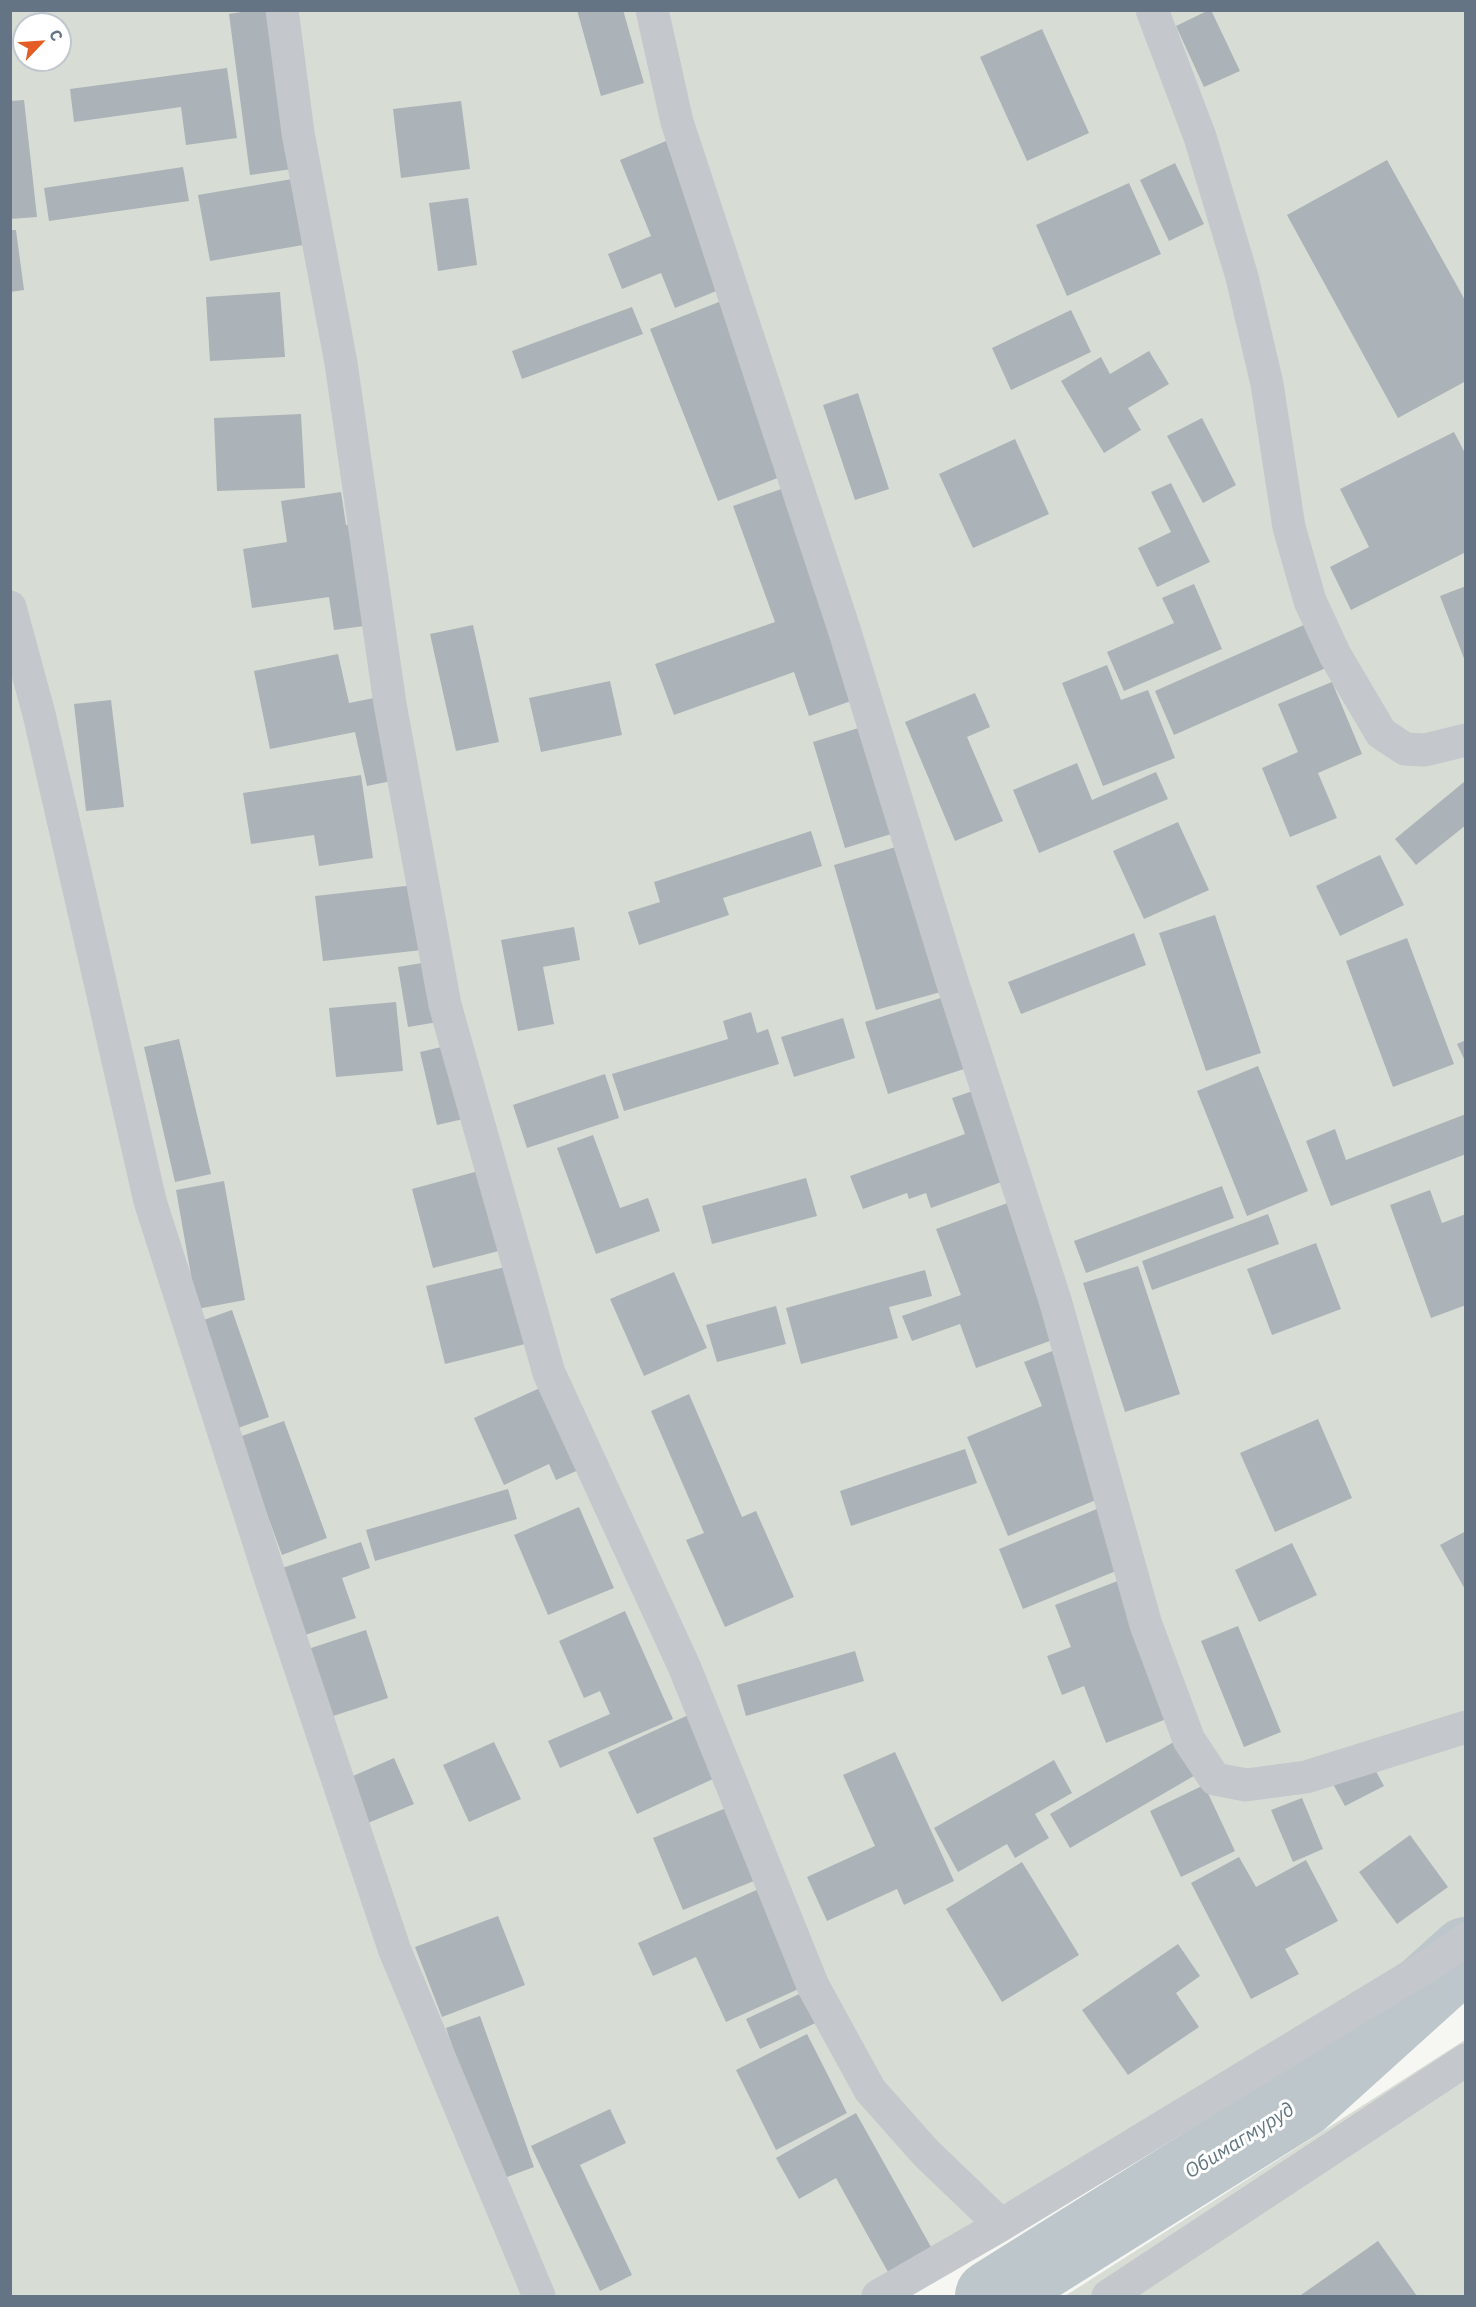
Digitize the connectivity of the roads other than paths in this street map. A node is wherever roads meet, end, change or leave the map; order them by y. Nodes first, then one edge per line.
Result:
1 (282, 10) edge
2 (652, 10) edge
3 (1152, 10) edge
4 (10, 607) edge
5 (1466, 740) edge
6 (1466, 1727) edge
7 (1466, 1939) edge
8 (1466, 2060) edge
9 (1001, 2226) junction
10 (539, 2296) edge
11 (878, 2296) edge
12 (1108, 2296) edge

1 - 9 lane
2 - 6 lane
3 - 5 lane
4 - 10 lane
7 - 9 lane
8 - 12 lane
9 - 11 lane

